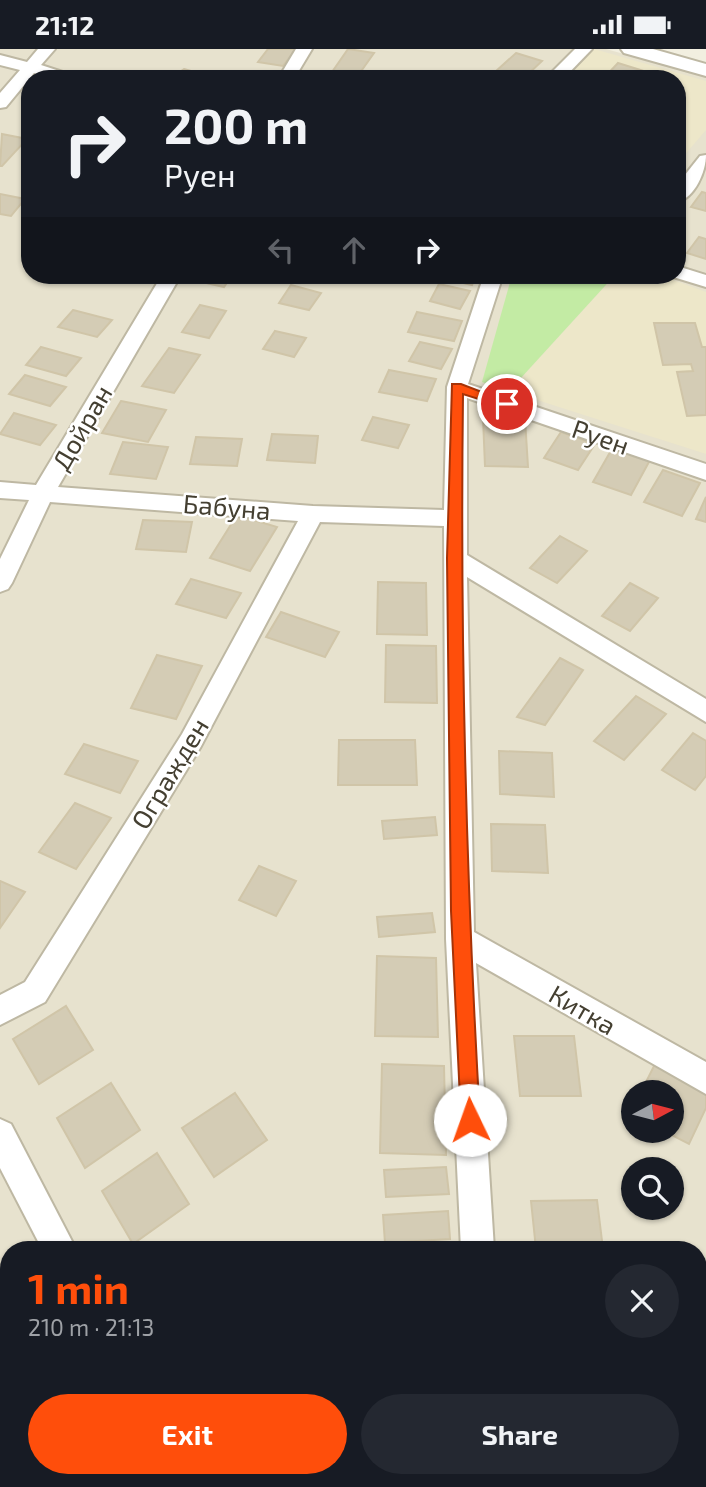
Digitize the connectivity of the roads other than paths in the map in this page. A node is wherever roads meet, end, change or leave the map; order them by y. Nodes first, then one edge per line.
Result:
1 (47, 49) edge
2 (304, 49) edge
3 (584, 49) edge
4 (631, 49) edge
5 (0, 60) edge
6 (32, 66) junction
7 (29, 70) edge
8 (46, 70) edge
9 (291, 70) edge
10 (562, 70) edge
11 (706, 71) edge
12 (21, 79) edge
13 (0, 103) edge
14 (706, 160) edge
15 (686, 186) edge
16 (686, 275) edge
17 (706, 281) edge
18 (166, 284) edge
19 (490, 284) edge
20 (457, 387) junction
21 (706, 472) edge
22 (0, 490) edge
23 (44, 491) junction
24 (313, 514) junction
25 (455, 518) junction
26 (454, 558) junction
27 (0, 583) edge
28 (706, 712) edge
29 (460, 939) junction
30 (0, 1011) edge
31 (706, 1079) edge
32 (0, 1135) edge
33 (56, 1241) edge
34 (478, 1241) edge

1 - 6 street
2 - 9 street
3 - 10 street
4 - 11 street
5 - 6 street
6 - 7 street
6 - 8 street
12 - 13 street
14 - 15 street
16 - 17 street
18 - 23 street, Дойран
19 - 20 street
20 - 21 street, Руен
20 - 25 street
22 - 23 street, Бабуна
23 - 24 street, Бабуна
23 - 27 street, Дойран
24 - 25 street, Бабуна
24 - 30 street, Огражден
25 - 26 street
26 - 28 street
26 - 29 street
29 - 31 street, Китка
29 - 34 street
32 - 33 street

